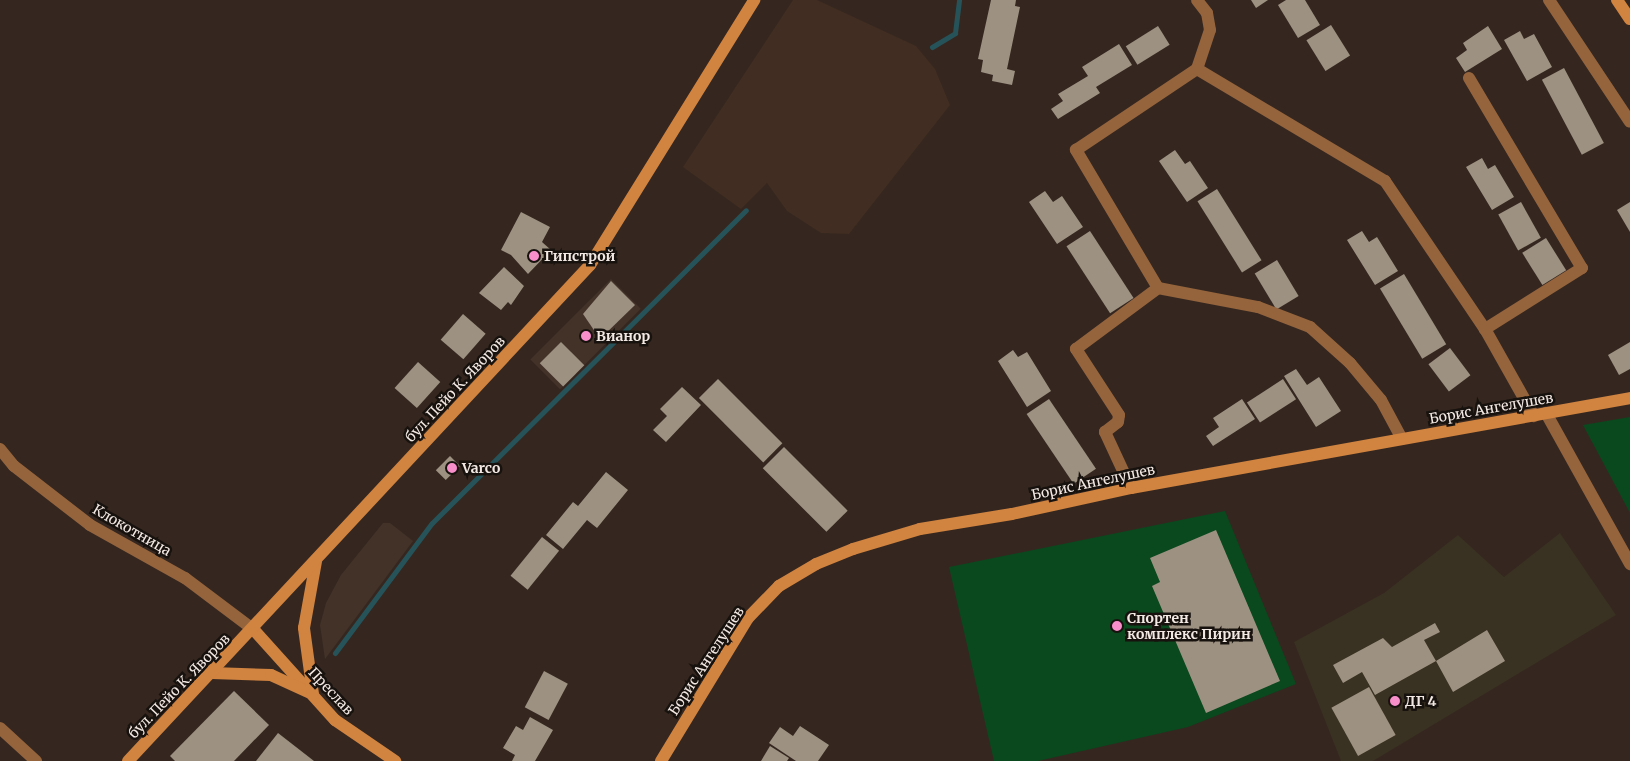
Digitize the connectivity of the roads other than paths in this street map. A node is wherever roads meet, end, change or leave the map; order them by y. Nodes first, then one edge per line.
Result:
1 (754, 0) edge
2 (1197, 0) edge
3 (1549, 0) edge
4 (1617, 0) edge
5 (1630, 20) edge
6 (1197, 69) junction
7 (1469, 78) dead end
8 (1630, 122) edge
9 (1158, 288) junction
10 (1485, 329) junction
11 (1630, 398) edge
12 (1540, 414) junction
13 (1402, 439) junction
14 (0, 449) edge
15 (1130, 488) junction
16 (317, 560) junction
17 (1630, 564) edge
18 (254, 630) junction
19 (212, 673) junction
20 (313, 694) junction
21 (0, 728) edge
22 (36, 761) edge
23 (128, 761) edge
24 (394, 761) edge
25 (661, 761) edge

1 - 16 street, бул. Пейо К. Яворов
2 - 6 street
3 - 8 street
4 - 5 street
6 - 9 street
6 - 10 street
7 - 10 street
9 - 13 street
9 - 15 street
10 - 12 street
11 - 12 street, Борис Ангелушев
12 - 13 street, Борис Ангелушев
12 - 17 street
13 - 15 street, Борис Ангелушев
14 - 18 street, Клокотница
15 - 25 street, Борис Ангелушев
16 - 18 street, бул. Пейо К. Яворов
16 - 20 street
18 - 19 street, бул. Пейо К. Яворов
18 - 20 street, Преслав
19 - 20 street
19 - 23 street, бул. Пейо К. Яворов
20 - 24 street, Преслав
21 - 22 street

